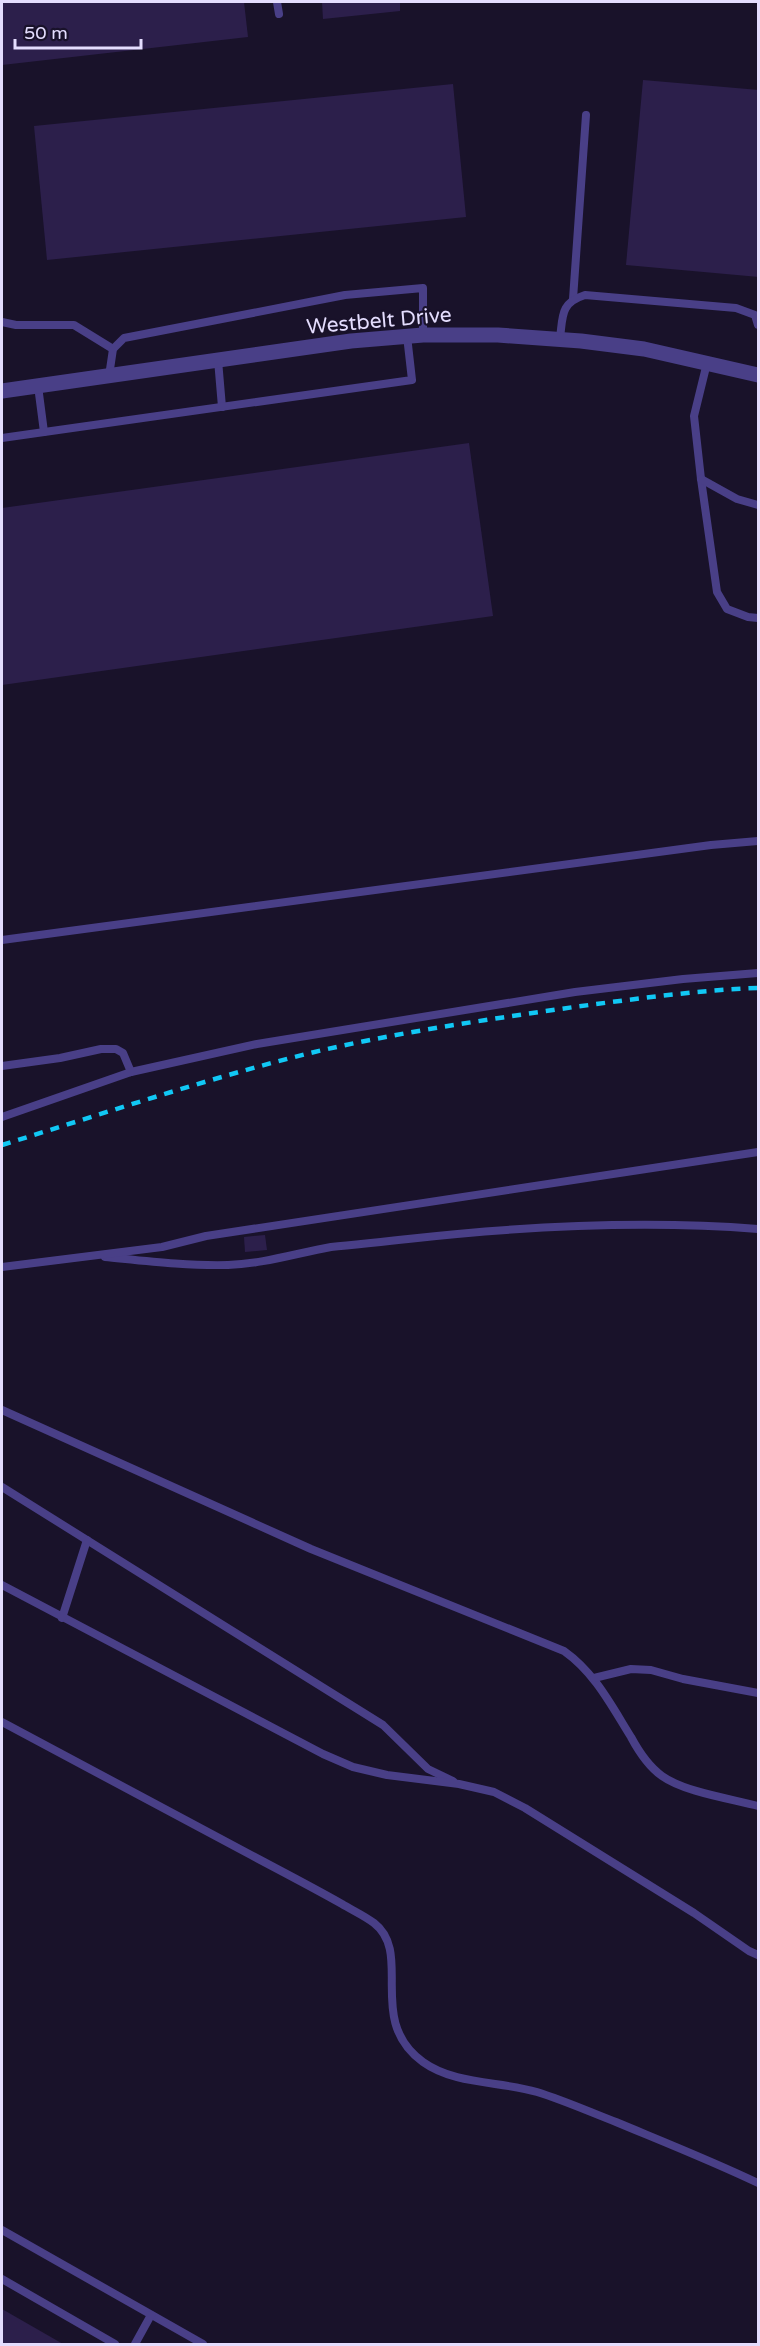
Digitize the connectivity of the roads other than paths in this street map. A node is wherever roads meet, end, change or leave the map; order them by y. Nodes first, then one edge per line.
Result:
1 (277, 2) edge
2 (279, 14) dead end
3 (586, 115) dead end
4 (573, 299) junction
5 (2, 322) edge
6 (759, 325) edge
7 (415, 335) junction
8 (561, 338) junction
9 (113, 349) junction
10 (218, 360) junction
11 (707, 363) junction
12 (759, 375) edge
13 (109, 376) junction
14 (38, 386) junction
15 (2, 391) edge
16 (222, 407) junction
17 (44, 432) junction
18 (2, 438) edge
19 (700, 479) junction
20 (759, 505) edge
21 (759, 618) edge
22 (759, 841) edge
23 (2, 940) edge
24 (759, 973) edge
25 (2, 1065) edge
26 (131, 1072) junction
27 (2, 1117) edge
28 (759, 1152) edge
29 (759, 1229) edge
30 (90, 1256) junction
31 (2, 1267) edge
32 (2, 1410) edge
33 (2, 1487) edge
34 (87, 1540) junction
35 (2, 1585) edge
36 (62, 1618) junction
37 (594, 1678) junction
38 (759, 1693) edge
39 (2, 1722) edge
40 (459, 1784) junction
41 (759, 1806) edge
42 (759, 1955) edge
43 (759, 2183) edge
44 (2, 2230) edge
45 (2, 2279) edge
46 (151, 2315) junction
47 (115, 2344) edge
48 (135, 2344) edge
49 (204, 2344) edge

1 - 2 lane
3 - 4 lane
4 - 6 lane
4 - 8 lane
5 - 9 lane
7 - 8 street, Westbelt Drive
7 - 9 lane
7 - 10 street, Westbelt Drive
7 - 16 lane
8 - 11 street, Westbelt Drive
9 - 13 lane
10 - 13 street, Westbelt Drive
10 - 16 lane
11 - 12 street, Westbelt Drive
11 - 19 lane
13 - 14 street, Westbelt Drive
14 - 15 street, Westbelt Drive
14 - 17 lane
16 - 17 lane
17 - 18 lane
19 - 20 lane
19 - 21 lane
22 - 23 lane
24 - 26 lane
25 - 26 lane
26 - 27 lane
28 - 30 lane
29 - 30 lane
30 - 31 lane
32 - 37 lane
33 - 34 lane
34 - 36 lane
34 - 40 lane
35 - 36 lane
36 - 40 lane
37 - 38 lane
37 - 41 lane
39 - 43 lane
40 - 42 lane
44 - 46 lane
45 - 47 lane
46 - 48 lane
46 - 49 lane

